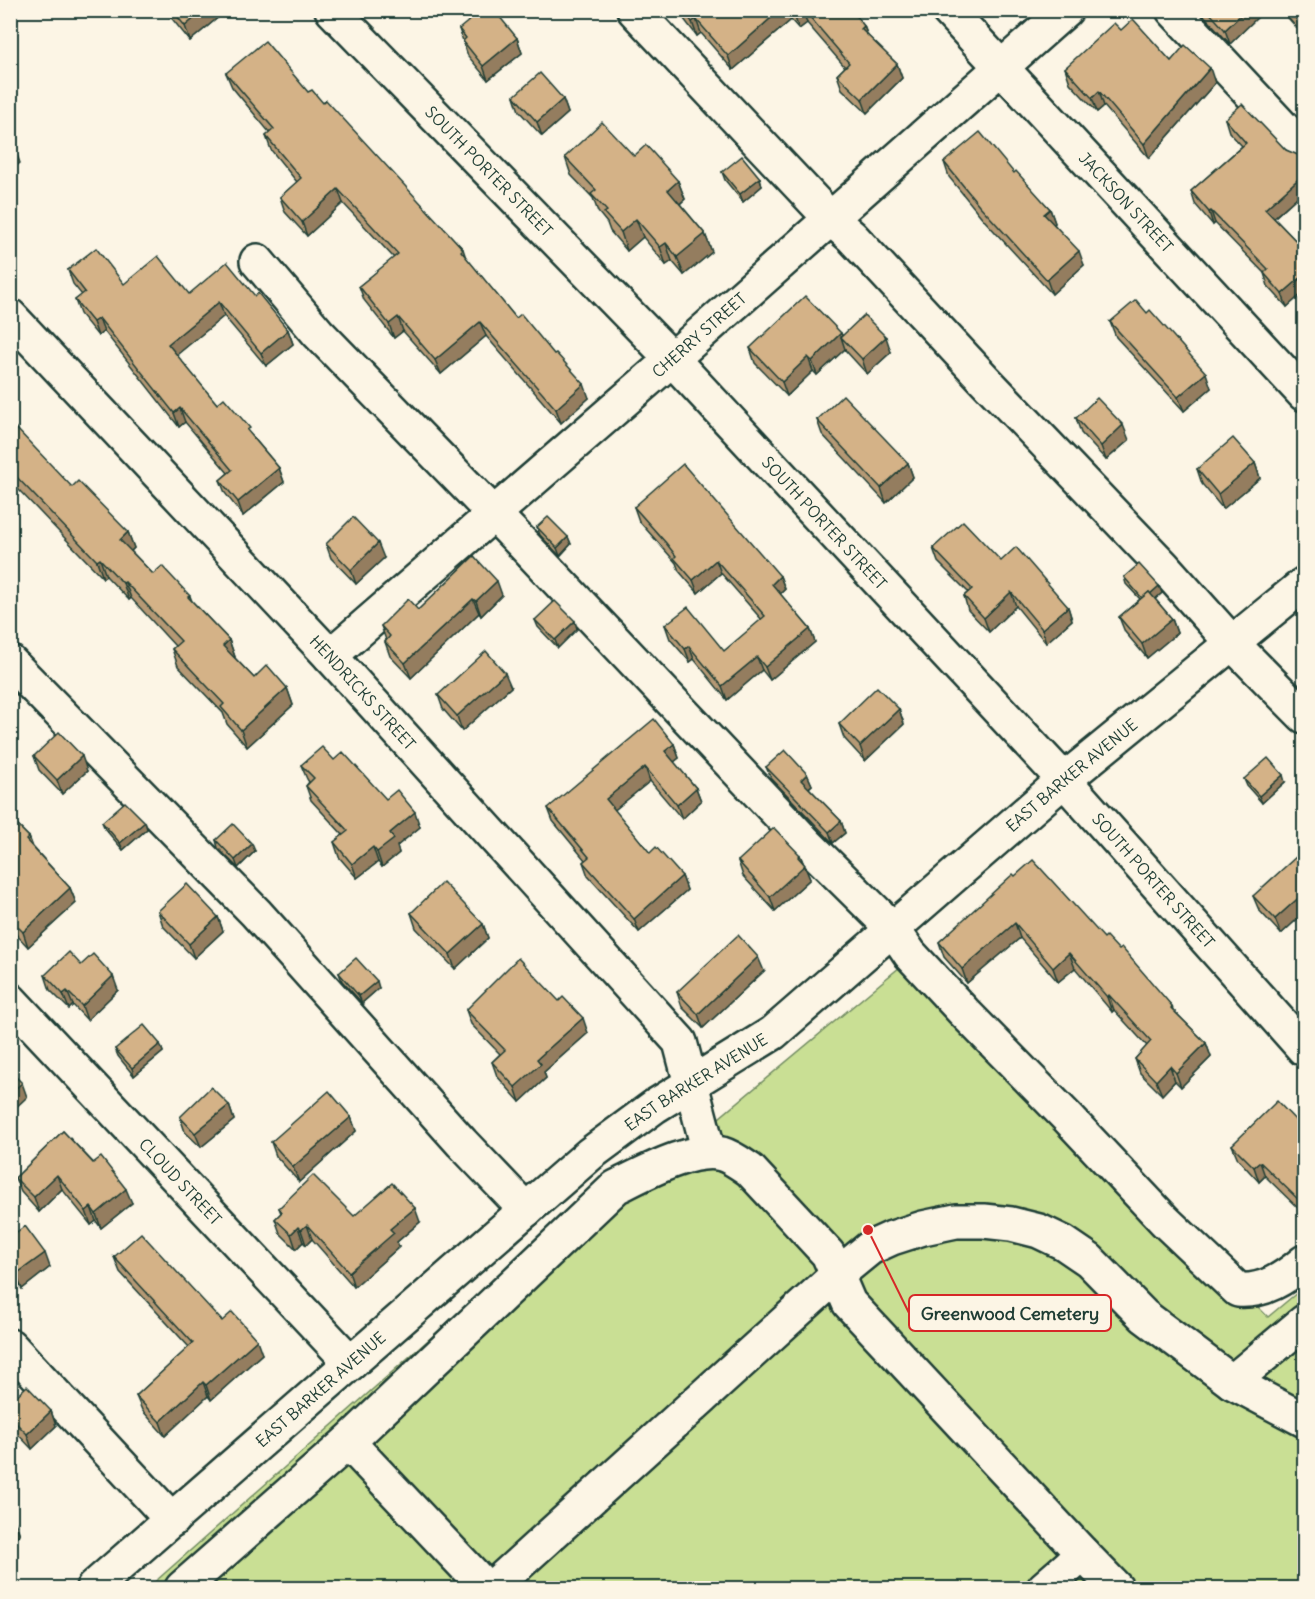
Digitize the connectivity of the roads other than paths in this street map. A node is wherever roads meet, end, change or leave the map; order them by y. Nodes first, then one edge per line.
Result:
1 (332, 10) edge
2 (634, 10) edge
3 (948, 10) edge
4 (1066, 10) edge
5 (1173, 10) edge
6 (1002, 67) junction
7 (1305, 150) edge
8 (831, 219) junction
9 (257, 261) dead end
10 (10, 316) edge
11 (672, 360) junction
12 (1305, 394) edge
13 (493, 514) junction
14 (1305, 584) edge
15 (1232, 643) junction
16 (330, 656) junction
17 (10, 662) edge
18 (1305, 716) edge
19 (1064, 780) junction
20 (893, 929) junction
21 (10, 1000) edge
22 (1305, 1049) edge
23 (690, 1085) junction
24 (709, 1152) junction
25 (526, 1210) junction
26 (1295, 1270) edge
27 (837, 1275) junction
28 (1305, 1322) edge
29 (10, 1346) edge
30 (351, 1363) junction
31 (1232, 1382) junction
32 (1305, 1420) edge
33 (348, 1442) junction
34 (171, 1520) junction
35 (1083, 1554) junction
36 (93, 1588) edge
37 (182, 1588) edge
38 (486, 1588) edge
39 (492, 1588) edge
40 (1044, 1588) edge
41 (1116, 1588) edge

1 - 11 street, SOUTH PORTER STREET
2 - 8 street
3 - 6 street, JACKSON STREET
4 - 6 street, CHERRY STREET
5 - 7 street
6 - 8 street, CHERRY STREET
6 - 12 street, JACKSON STREET
8 - 11 street, CHERRY STREET
8 - 15 street
9 - 13 street
10 - 16 street, HENDRICKS STREET
11 - 13 street, CHERRY STREET
11 - 19 street, SOUTH PORTER STREET
13 - 16 street, CHERRY STREET
13 - 20 street
14 - 15 street, EAST BARKER AVENUE
15 - 18 street
15 - 19 street, EAST BARKER AVENUE
16 - 23 street, HENDRICKS STREET
17 - 25 street
19 - 20 street, EAST BARKER AVENUE
19 - 22 street, SOUTH PORTER STREET
20 - 23 street, EAST BARKER AVENUE
20 - 26 street
21 - 30 street, CLOUD STREET
23 - 24 street, HENDRICKS STREET
23 - 25 street, EAST BARKER AVENUE
24 - 27 street
24 - 33 street
25 - 30 street, EAST BARKER AVENUE
27 - 31 street
27 - 35 street
27 - 39 street
28 - 31 street
29 - 34 street
30 - 34 street, EAST BARKER AVENUE
31 - 32 street
33 - 37 street
33 - 38 street
34 - 36 street, EAST BARKER AVENUE
35 - 40 street
35 - 41 street

